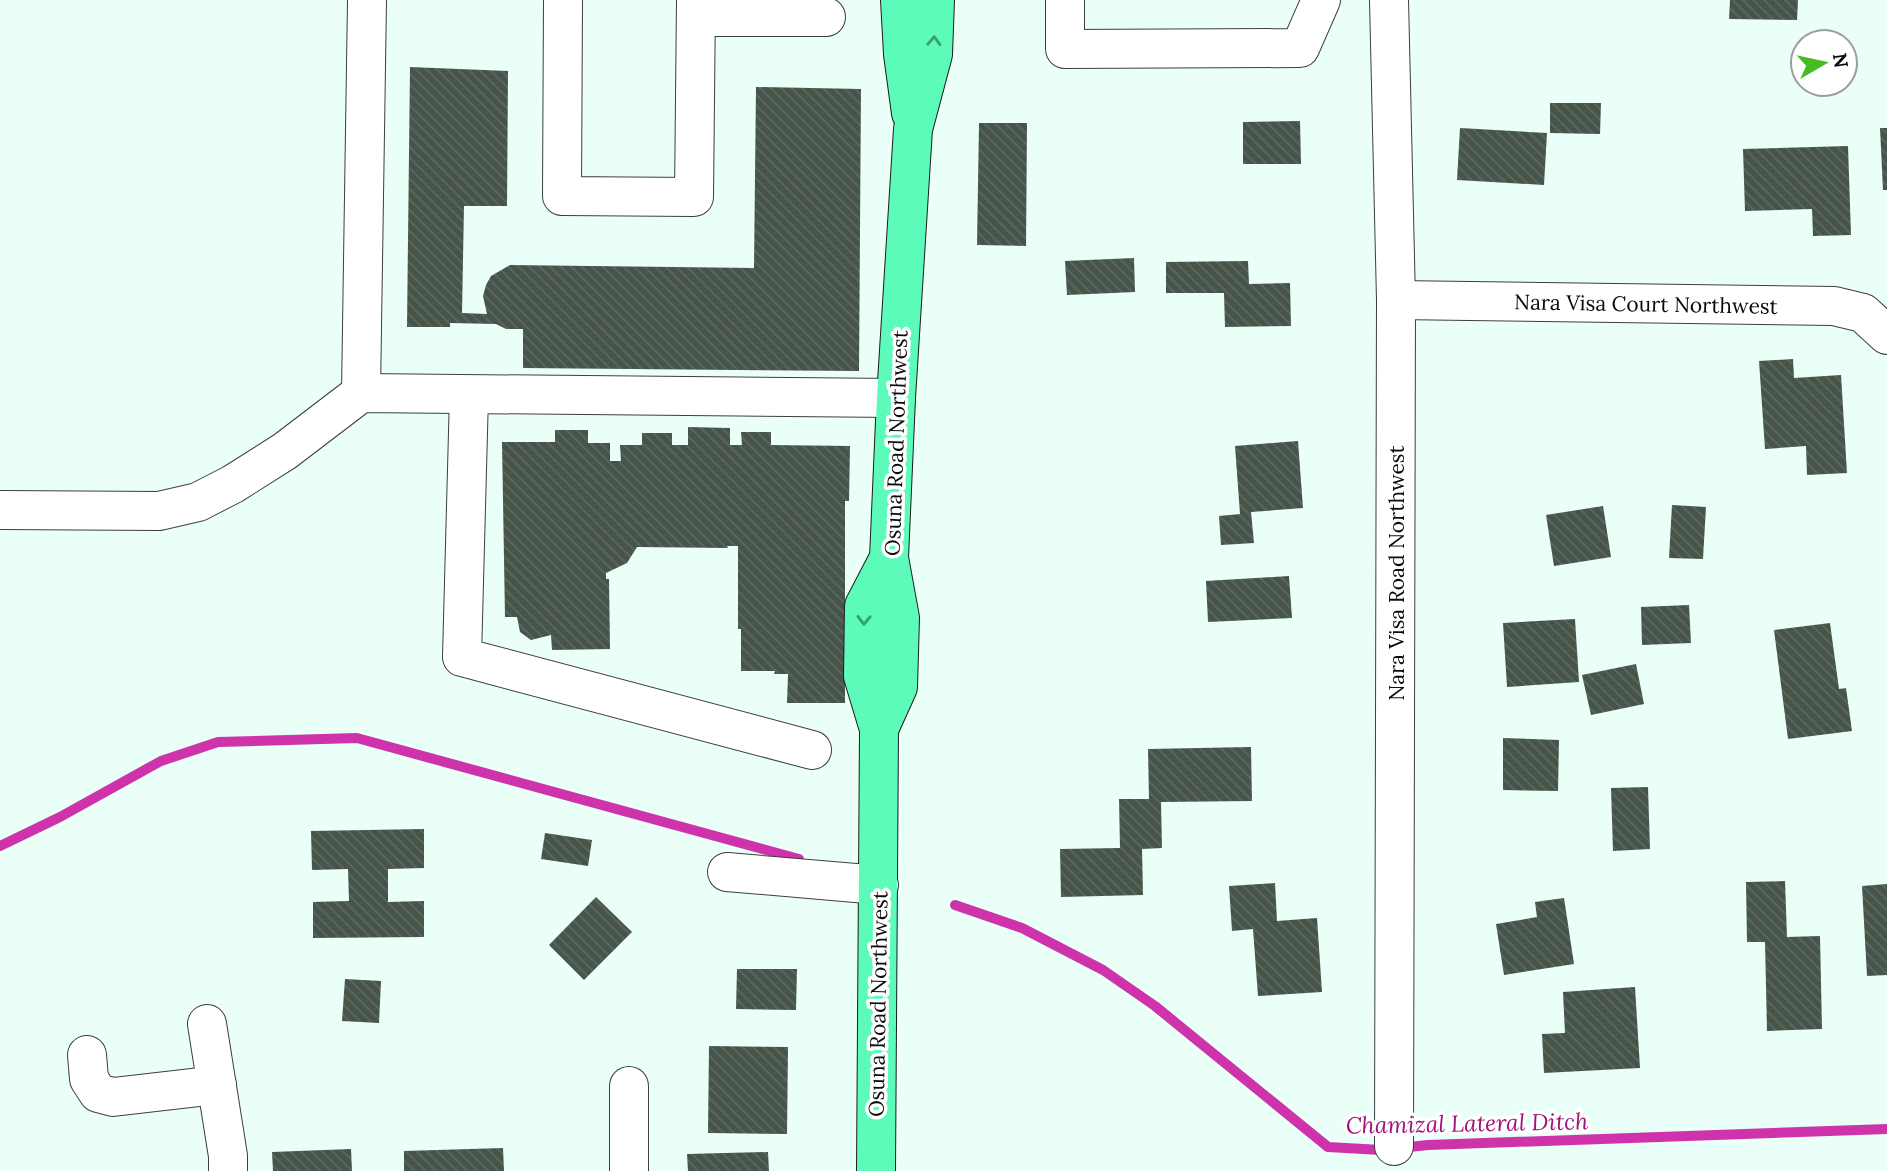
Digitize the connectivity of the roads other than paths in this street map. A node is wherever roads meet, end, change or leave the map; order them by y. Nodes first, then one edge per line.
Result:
1 (367, 0) edge
2 (563, 0) edge
3 (900, 0) edge
4 (935, 0) edge
5 (1065, 0) edge
6 (1321, 0) edge
7 (1389, 0) edge
8 (696, 8) edge
9 (826, 17) dead end
10 (914, 129) junction
11 (1396, 300) junction
12 (1887, 335) edge
13 (361, 393) junction
14 (468, 395) junction
15 (896, 398) junction
16 (0, 510) edge
17 (812, 750) dead end
18 (727, 872) dead end
19 (879, 885) junction
20 (207, 1024) dead end
21 (87, 1055) dead end
22 (217, 1086) junction
23 (629, 1087) dead end
24 (1394, 1146) dead end
25 (228, 1171) edge
26 (629, 1171) edge
27 (876, 1171) edge

1 - 13 street
2 - 8 street
3 - 10 main road, Osuna Road Northwest
10 -> 4 main road, Osuna Road Northwest
5 - 6 street
7 - 11 street, Nara Visa Road Northwest
8 - 9 street
10 - 15 main road, Osuna Road Northwest
11 - 12 street, Nara Visa Court Northwest
11 - 24 street, Nara Visa Road Northwest
13 - 14 street
13 - 16 street
14 - 15 street
14 - 17 street
15 - 19 main road, Osuna Road Northwest
18 - 19 street
19 - 27 main road, Osuna Road Northwest
20 - 22 street
21 - 22 street
22 - 25 street
23 - 26 street

